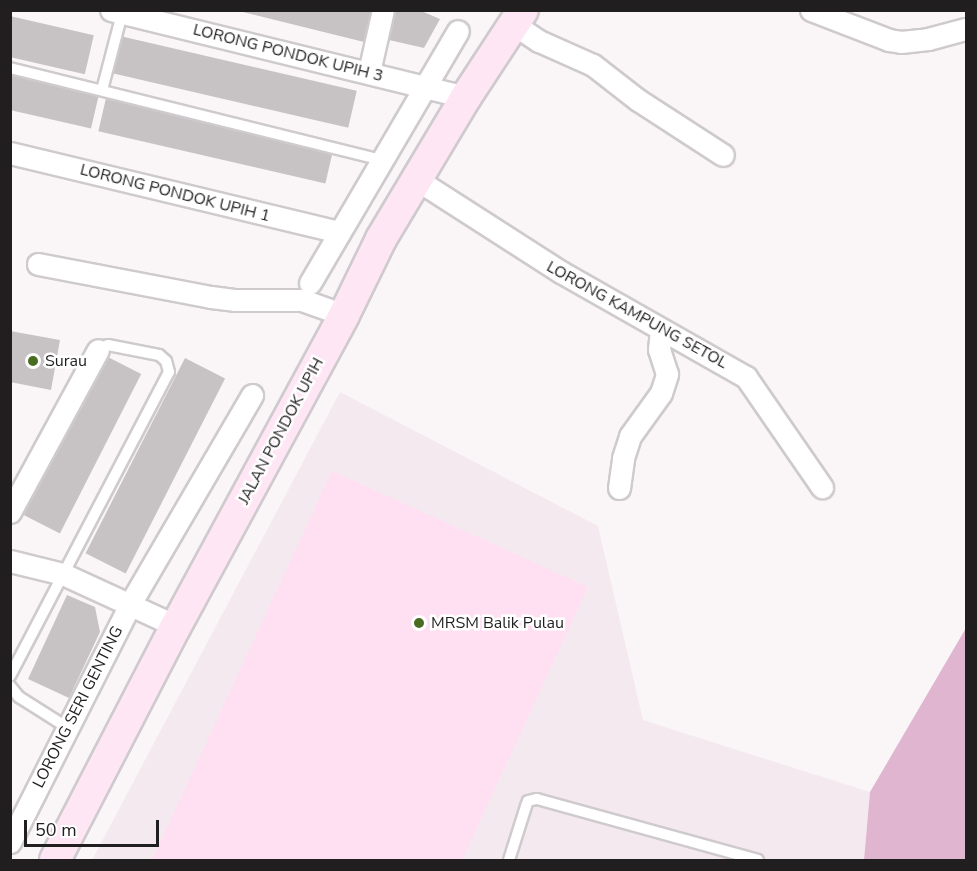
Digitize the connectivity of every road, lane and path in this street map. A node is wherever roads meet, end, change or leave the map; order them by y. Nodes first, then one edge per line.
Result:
1 (383, 10) edge
2 (811, 10) edge
3 (118, 11) edge
4 (519, 18) edge
5 (966, 29) edge
6 (459, 31) dead end
7 (10, 68) edge
8 (369, 72) junction
9 (425, 87) junction
10 (102, 90) junction
11 (466, 97) junction
12 (10, 153) edge
13 (723, 155) dead end
14 (382, 160) junction
15 (416, 179) junction
16 (340, 232) junction
17 (38, 264) dead end
18 (310, 283) dead end
19 (344, 315) junction
20 (661, 328) junction
21 (98, 350) joint
22 (252, 395) dead end
23 (822, 487) dead end
24 (620, 488) dead end
25 (10, 512) edge
26 (10, 561) edge
27 (63, 574) junction
28 (130, 604) junction
29 (176, 626) junction
30 (10, 676) edge
31 (10, 686) edge
32 (68, 728) junction
33 (10, 842) edge
34 (55, 861) edge
35 (509, 861) edge
36 (758, 861) edge

1 - 8 street
2 - 5 street
3 - 8 street, LORONG PONDOK UPIH 3
3 - 10 lane
4 - 11 main road, JALAN PONDOK UPIH
4 - 13 street
6 - 9 street
7 - 10 lane
8 - 9 street, LORONG PONDOK UPIH 3
9 - 11 street, LORONG PONDOK UPIH 3
9 - 14 street
10 - 14 lane
11 - 15 main road, JALAN PONDOK UPIH
12 - 16 street, LORONG PONDOK UPIH 1
14 - 16 street
15 - 19 main road, JALAN PONDOK UPIH
15 - 20 street, LORONG KAMPUNG SETOL
16 - 18 street
17 - 19 street
19 - 29 main road, JALAN PONDOK UPIH
20 - 23 street, LORONG KAMPUNG SETOL
20 - 24 street
21 - 25 street
21 - 27 lane
22 - 28 street, LORONG SERI GENTING
26 - 27 street
27 - 28 street
27 - 30 lane
28 - 29 street
28 - 32 street, LORONG SERI GENTING
29 - 34 main road, JALAN PONDOK UPIH
31 - 32 lane
32 - 33 street, LORONG SERI GENTING
35 - 36 lane

